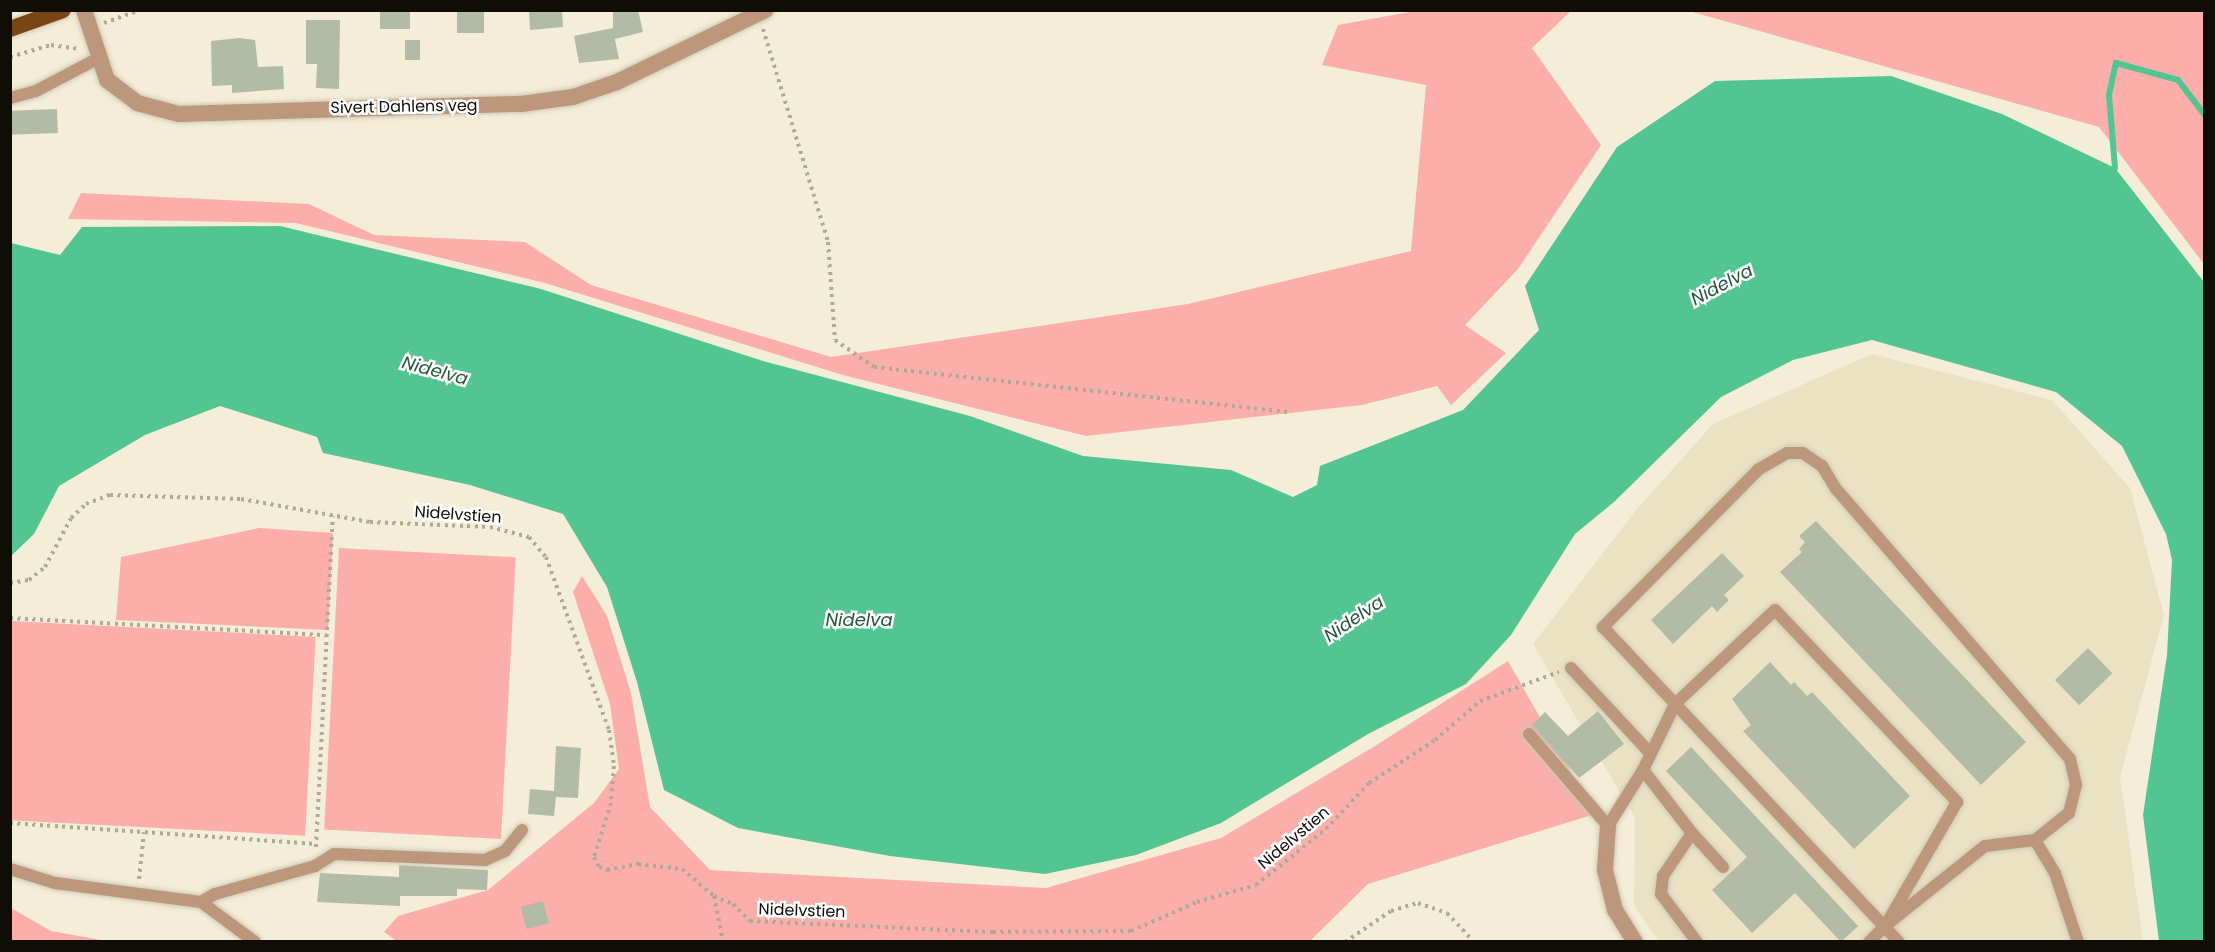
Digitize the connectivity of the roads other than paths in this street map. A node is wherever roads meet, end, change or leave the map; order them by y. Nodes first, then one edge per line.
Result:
1 (63, 10) edge
2 (84, 10) edge
3 (760, 13) edge
4 (10, 28) edge
5 (96, 56) junction
6 (10, 98) edge
7 (1571, 668) road end
8 (1674, 704) junction
9 (1529, 734) dead end
10 (1651, 754) junction
11 (1643, 770) junction
12 (1608, 826) junction
13 (522, 830) dead end
14 (1692, 833) junction
15 (2035, 840) junction
16 (1723, 867) dead end
17 (10, 870) edge
18 (201, 902) junction
19 (1885, 926) junction
20 (255, 942) edge
21 (1635, 942) edge
22 (1697, 942) edge
23 (1869, 942) edge
24 (1899, 942) edge
25 (2078, 942) edge

1 - 4 highway
2 - 5 street, Sivert Dahlens veg
3 - 5 street, Sivert Dahlens veg
5 - 6 lane
7 - 10 lane
8 - 10 lane
8 - 15 lane
8 - 19 lane
8 - 19 lane
9 - 12 lane
10 - 11 lane
11 - 12 lane
11 - 14 lane
12 - 21 street
13 - 18 lane
14 - 16 lane
14 - 22 lane
15 - 19 lane
15 - 25 lane
17 - 18 lane
18 - 20 lane
19 - 23 lane
19 - 24 lane

